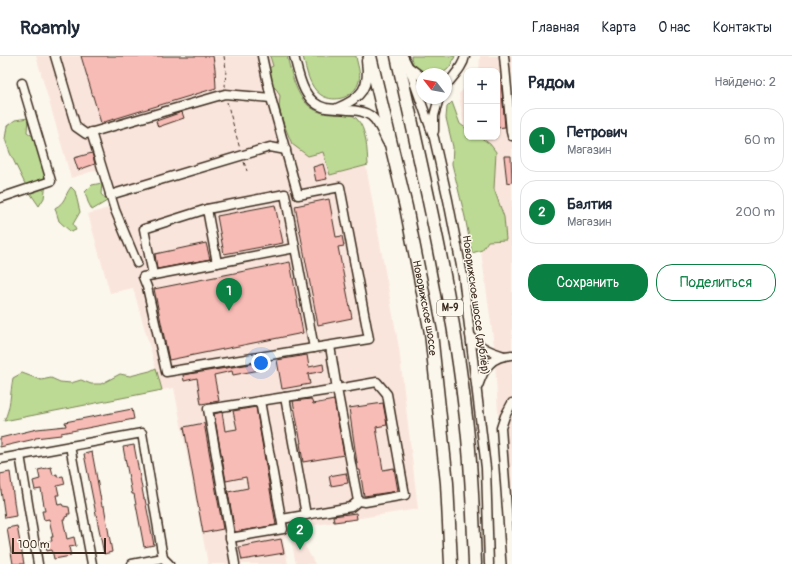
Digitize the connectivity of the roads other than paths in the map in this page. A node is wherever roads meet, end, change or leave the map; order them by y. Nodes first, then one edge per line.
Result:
1 (55, 56) edge
2 (262, 56) edge
3 (294, 56) edge
4 (366, 56) edge
5 (370, 56) edge
6 (397, 56) edge
7 (403, 56) edge
8 (463, 56) edge
9 (504, 56) edge
10 (409, 68) junction
11 (452, 71) edge
12 (416, 73) edge
13 (452, 78) edge
14 (22, 83) dead end
15 (271, 98) junction
16 (437, 104) edge
17 (336, 108) junction
18 (91, 132) junction
19 (512, 136) edge
20 (434, 138) junction
21 (286, 150) junction
22 (394, 158) junction
23 (298, 193) junction
24 (110, 195) junction
25 (285, 196) junction
26 (0, 198) edge
27 (207, 209) junction
28 (295, 248) junction
29 (217, 262) junction
30 (137, 263) dead end
31 (153, 275) junction
32 (470, 335) junction
33 (330, 346) junction
34 (314, 348) junction
35 (508, 355) edge
36 (478, 387) junction
37 (338, 389) junction
38 (285, 397) junction
39 (260, 401) junction
40 (512, 403) edge
41 (70, 446) junction
42 (20, 455) junction
43 (0, 459) edge
44 (358, 501) junction
45 (306, 515) junction
46 (282, 519) junction
47 (230, 538) junction
48 (166, 561) edge
49 (38, 564) edge
50 (92, 564) edge
51 (132, 564) edge
52 (235, 564) edge
53 (450, 564) edge
54 (476, 564) edge
55 (489, 564) edge
56 (511, 564) edge

1 - 18 street
2 - 15 street
3 - 17 street, М-9
4 - 17 street
5 - 22 highway, Новорижское шоссе / М-9
6 - 54 highway, М-9
7 - 10 street, Новорижское шоссе (дублёр)
8 - 11 street
8 - 13 street
9 - 19 street
10 - 12 street
10 - 20 street, Новорижское шоссе (дублёр)
14 - 26 street
15 - 18 street
15 - 21 street
16 - 20 street
17 - 22 street, М-9
18 - 24 street
20 - 32 street, Новорижское шоссе (дублёр)
21 - 23 street
21 - 24 street
22 - 53 highway, Новорижское шоссе / М-9
23 - 25 street
23 - 33 street
24 - 30 street
25 - 27 street
25 - 28 street
27 - 29 street
27 - 31 street
28 - 29 street
28 - 34 street
29 - 31 street
31 - 34 street
32 - 35 street
32 - 36 street, Новорижское шоссе (дублёр)
33 - 34 street
33 - 37 street
35 - 36 street
36 - 55 street, Новорижское шоссе (дублёр)
37 - 38 street
37 - 44 street
37 - 44 street
38 - 39 street
38 - 45 street
39 - 46 street
39 - 47 street
40 - 56 street
41 - 42 street
41 - 48 street
41 - 50 street
42 - 43 street
42 - 49 street
44 - 45 street
45 - 46 street
46 - 47 street
47 - 52 street
48 - 51 street

